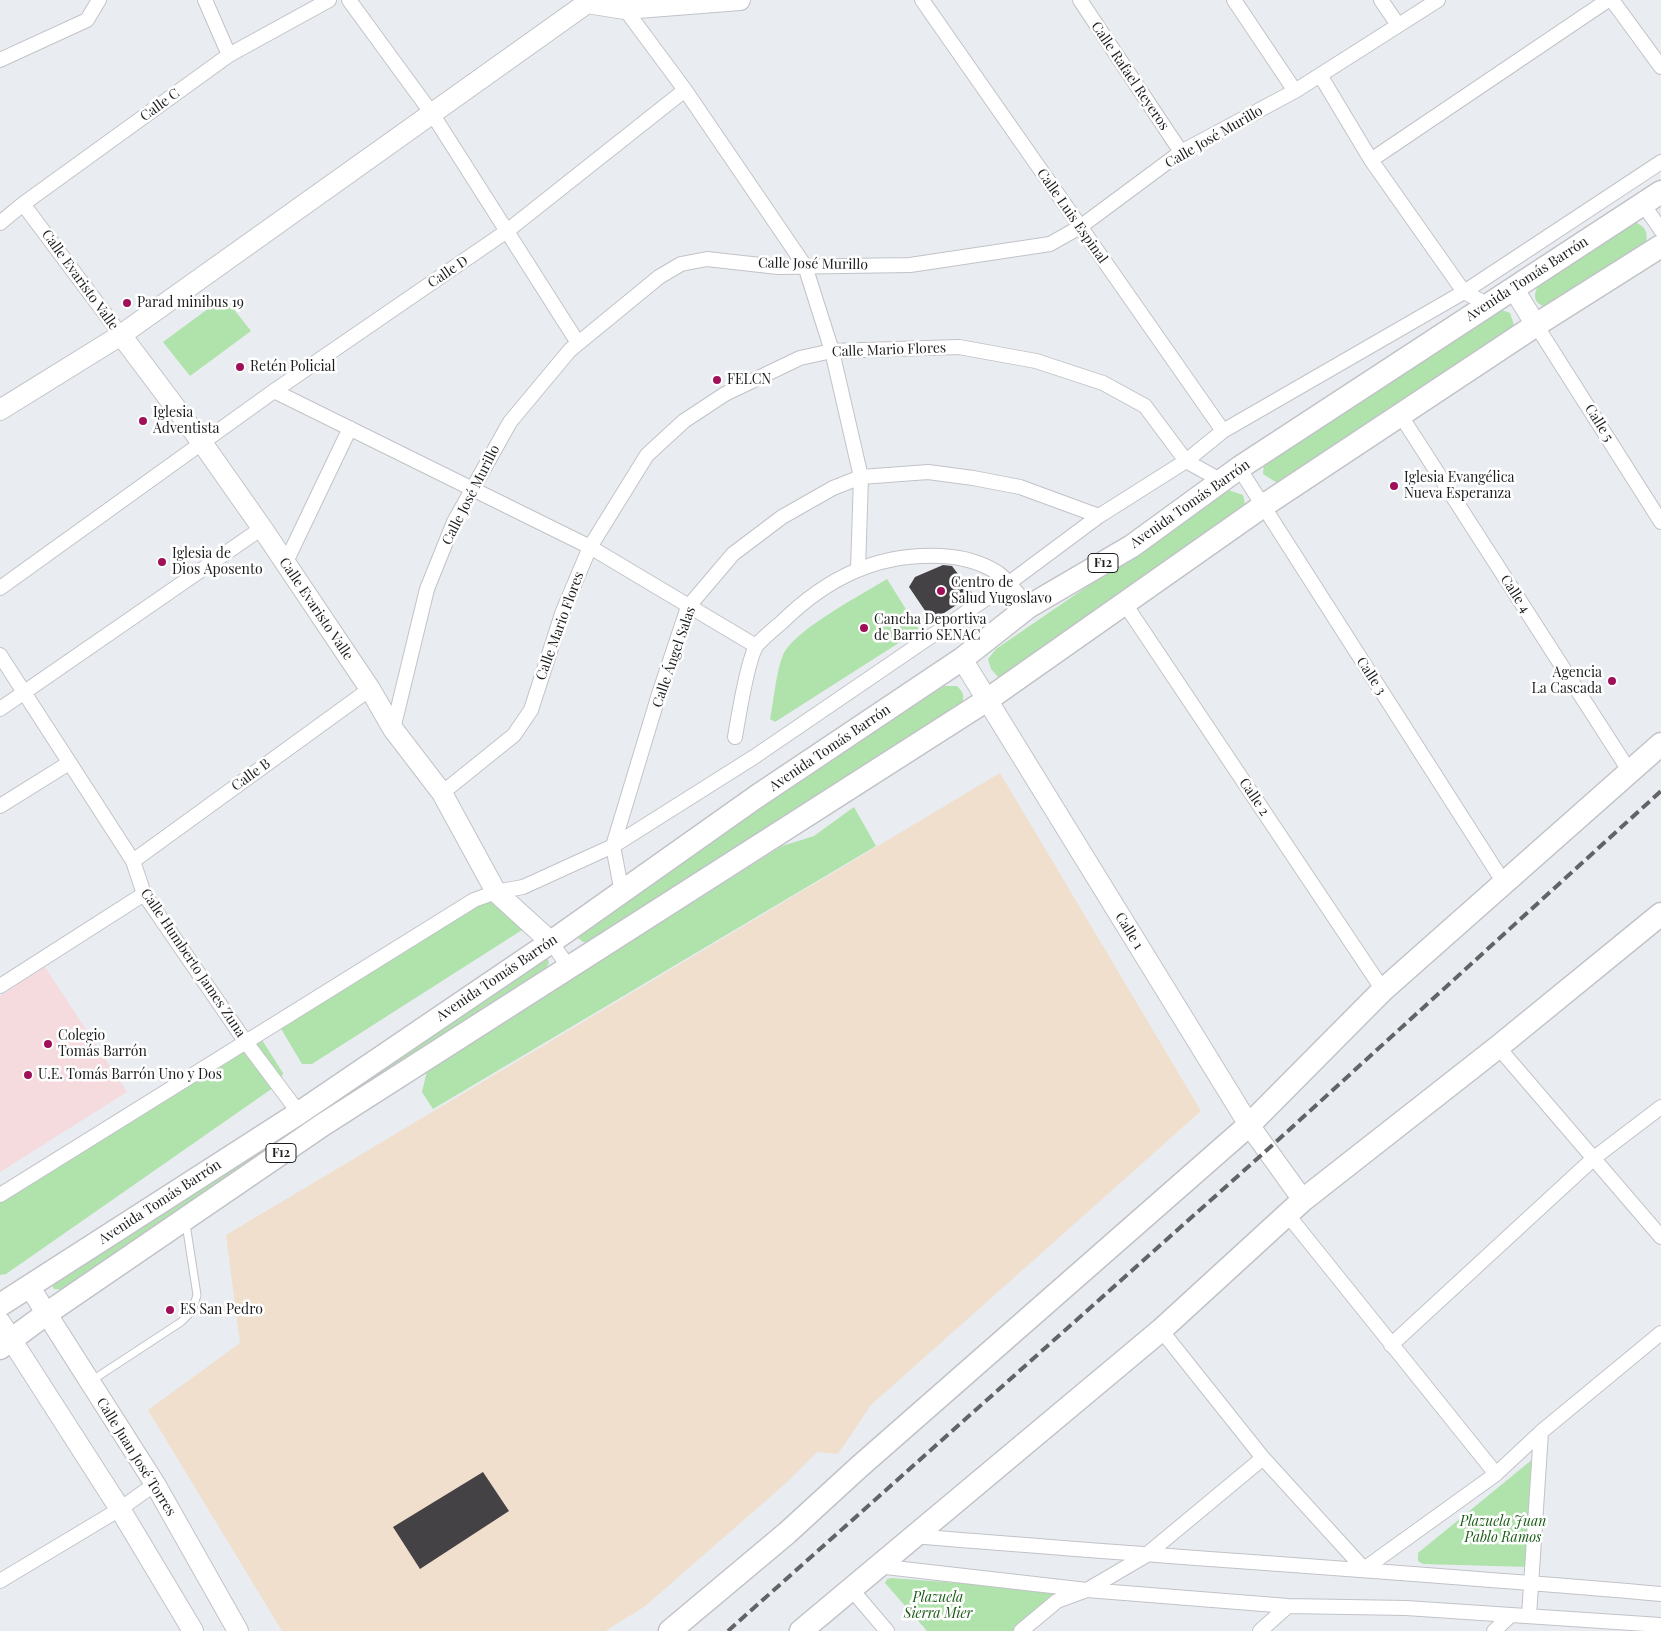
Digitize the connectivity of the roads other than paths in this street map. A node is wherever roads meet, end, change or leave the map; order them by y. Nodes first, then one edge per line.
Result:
1 (99, 0) edge
2 (205, 0) edge
3 (329, 0) edge
4 (349, 0) edge
5 (740, 0) edge
6 (922, 0) edge
7 (1080, 0) edge
8 (1234, 0) edge
9 (1381, 0) edge
10 (1438, 0) edge
11 (1608, 0) edge
12 (1612, 0) edge
13 (625, 9) junction
14 (1398, 25) junction
15 (229, 55) junction
16 (0, 60) edge
17 (1661, 67) edge
18 (1320, 75) junction
19 (685, 90) junction
20 (1295, 91) junction
21 (433, 114) junction
22 (1181, 152) junction
23 (1371, 160) junction
24 (1661, 162) edge
25 (1661, 192) edge
26 (23, 204) junction
27 (1643, 204) junction
28 (0, 223) edge
29 (1080, 227) junction
30 (1661, 230) edge
31 (508, 231) junction
32 (1661, 246) edge
33 (805, 266) junction
34 (1513, 288) junction
35 (1464, 292) junction
36 (1487, 304) junction
37 (1536, 325) junction
38 (121, 335) junction
39 (578, 343) junction
40 (832, 351) junction
41 (274, 390) junction
42 (0, 410) edge
43 (1401, 416) junction
44 (350, 428) junction
45 (1223, 431) junction
46 (203, 444) junction
47 (1186, 461) junction
48 (1231, 475) junction
49 (861, 477) junction
50 (473, 488) junction
51 (1263, 506) junction
52 (1099, 516) junction
53 (1661, 522) edge
54 (262, 528) junction
55 (590, 547) junction
56 (286, 564) junction
57 (858, 568) junction
58 (1009, 583) junction
59 (0, 588) edge
60 (1125, 604) junction
61 (688, 607) junction
62 (1028, 607) junction
63 (756, 646) junction
64 (0, 655) edge
65 (962, 659) junction
66 (370, 689) junction
67 (25, 693) junction
68 (987, 700) junction
69 (0, 709) edge
70 (393, 729) junction
71 (734, 737) dead end
72 (1661, 744) edge
73 (69, 763) junction
74 (1630, 772) junction
75 (442, 793) junction
76 (0, 806) edge
77 (613, 846) junction
78 (133, 860) junction
79 (1504, 883) junction
80 (496, 892) junction
81 (622, 893) junction
82 (144, 894) junction
83 (1661, 914) edge
84 (551, 942) junction
85 (568, 966) junction
86 (0, 986) edge
87 (1383, 990) junction
88 (245, 1040) junction
89 (1498, 1047) junction
90 (1661, 1107) edge
91 (300, 1113) junction
92 (1249, 1125) junction
93 (1594, 1158) junction
94 (0, 1196) edge
95 (1295, 1207) junction
96 (185, 1218) junction
97 (1661, 1236) edge
98 (29, 1286) junction
99 (0, 1305) edge
100 (46, 1314) junction
101 (0, 1322) edge
102 (1161, 1330) junction
103 (1661, 1333) edge
104 (7, 1344) edge
105 (1391, 1345) junction
106 (90, 1382) junction
107 (1541, 1432) junction
108 (1263, 1458) junction
109 (1496, 1474) junction
110 (155, 1484) junction
111 (120, 1509) junction
112 (913, 1536) junction
113 (1145, 1556) junction
114 (877, 1566) junction
115 (1364, 1569) junction
116 (0, 1581) edge
117 (1531, 1583) junction
118 (852, 1590) junction
119 (1087, 1590) junction
120 (1661, 1594) edge
121 (1288, 1606) junction
122 (1511, 1615) junction
123 (1529, 1616) junction
124 (1661, 1625) edge
125 (193, 1631) edge
126 (238, 1631) edge
127 (670, 1631) edge
128 (802, 1631) edge
129 (887, 1631) edge
130 (1021, 1631) edge
131 (1260, 1631) edge
132 (1494, 1631) edge

1 - 16 street
2 - 15 street
3 - 15 street, Calle C
4 - 21 street
5 - 13 street
6 - 29 street, Calle Luis Espinal
7 - 22 street, Calle Rafael Reyeros
8 - 20 street
9 - 14 street
10 - 14 street, Calle José Murillo
11 - 23 street
12 - 17 street
13 - 19 street
13 - 21 street
14 - 18 street, Calle José Murillo
15 - 26 street, Calle C
18 - 20 street, Calle José Murillo
18 - 23 street
19 - 31 street, Calle D
19 - 33 street
20 - 22 street, Calle José Murillo
21 - 31 street
21 - 38 street
22 - 29 street, Calle José Murillo
23 - 35 street
24 - 35 street
25 - 27 main road, Avenida Tomás Barrón / F12
26 - 28 street, Calle C
26 - 38 street, Calle Evaristo Valle
27 - 30 street
27 - 34 main road, Avenida Tomás Barrón / F12
29 - 33 street, Calle José Murillo
29 - 45 street, Calle Luis Espinal
31 - 39 street
31 - 41 street, Calle D
32 - 37 main road, Avenida Tomás Barrón / F12
33 - 39 street, Calle José Murillo
33 - 40 street
34 - 36 main road, Avenida Tomás Barrón / F12
34 - 37 street
35 - 36 street
35 - 45 street
36 - 48 main road, Avenida Tomás Barrón / F12
37 - 43 main road, Avenida Tomás Barrón / F12
37 - 53 street, Calle 5
38 - 42 street
38 - 46 street, Calle Evaristo Valle
39 - 50 street, Calle José Murillo
40 - 47 street, Calle Mario Flores
40 - 49 street
40 - 55 street, Calle Mario Flores
41 - 44 street
41 - 46 street, Calle D
43 - 51 main road, Avenida Tomás Barrón / F12
43 - 74 street, Calle 4
44 - 50 street
44 - 56 street
45 - 47 street
46 - 54 street, Calle Evaristo Valle
46 - 59 street, Calle D
47 - 48 street, Calle Mario Flores
47 - 52 street
48 - 51 street, Calle 3
48 - 62 main road, Avenida Tomás Barrón / F12
49 - 52 street, Calle Ángel Salas
49 - 57 street
49 - 61 street, Calle Ángel Salas
50 - 55 street
50 - 70 street, Calle José Murillo
51 - 60 main road, Avenida Tomás Barrón / F12
51 - 79 street, Calle 3
52 - 58 street
54 - 56 street, Calle Evaristo Valle
54 - 67 street
55 - 61 street
55 - 75 street, Calle Mario Flores
56 - 66 street, Calle Evaristo Valle
57 - 58 street
57 - 63 street
58 - 62 street
58 - 77 street
60 - 68 main road, Avenida Tomás Barrón / F12
60 - 87 street, Calle 2
61 - 63 street
61 - 77 street, Calle Ángel Salas
62 - 65 main road, Avenida Tomás Barrón / F12
63 - 71 street
64 - 67 street, Calle Humberto James Zuna
65 - 68 street, Calle 1
65 - 81 main road, Avenida Tomás Barrón / F12
66 - 70 street, Calle Evaristo Valle
66 - 78 street, Calle B
67 - 69 street
67 - 73 street, Calle Humberto James Zuna
68 - 85 main road, Avenida Tomás Barrón / F12
68 - 92 street, Calle 1
70 - 75 street, Calle Evaristo Valle
72 - 74 main road
73 - 76 street
73 - 78 street, Calle Humberto James Zuna
74 - 79 main road
75 - 80 street, Calle Evaristo Valle
77 - 80 street
77 - 81 street, Calle Ángel Salas
78 - 82 street, Calle Humberto James Zuna
79 - 87 main road
80 - 84 street, Calle Evaristo Valle
80 - 88 street
81 - 84 main road, Avenida Tomás Barrón / F12
82 - 86 street
82 - 88 street, Calle Humberto James Zuna
83 - 89 main road
84 - 85 street, Calle Evaristo Valle
84 - 91 main road, Avenida Tomás Barrón / F12
85 - 96 main road, Avenida Tomás Barrón / F12
87 - 92 main road
88 - 91 street, Calle Humberto James Zuna
88 - 94 street
89 - 93 street
89 - 95 main road
90 - 93 street
91 - 98 main road, Avenida Tomás Barrón / F12
92 - 95 street, Calle 1
92 - 127 main road
93 - 97 street
93 - 105 street
95 - 102 main road
95 - 105 street
96 - 100 main road, Avenida Tomás Barrón / F12
96 - 106 lane
98 - 99 main road, Avenida Tomás Barrón / F12
98 - 100 street, Calle Juan José Torres
100 - 104 main road, Avenida Tomás Barrón / F12
100 - 106 street, Calle Juan José Torres
101 - 104 street
102 - 108 street
102 - 112 main road
103 - 107 street
104 - 111 street
105 - 109 street
106 - 110 street, Calle Juan José Torres
107 - 109 street
107 - 117 street
108 - 113 street
108 - 115 street
109 - 115 street
110 - 111 street
110 - 126 street, Calle Juan José Torres
111 - 116 street
111 - 125 street
112 - 113 street
112 - 114 main road
113 - 115 street
113 - 119 street
114 - 118 main road
114 - 119 street
115 - 117 street
117 - 120 street
117 - 123 street
118 - 128 main road
118 - 129 street
119 - 121 street
119 - 130 street
121 - 122 street
121 - 131 street
122 - 123 street
122 - 132 street
123 - 124 street

